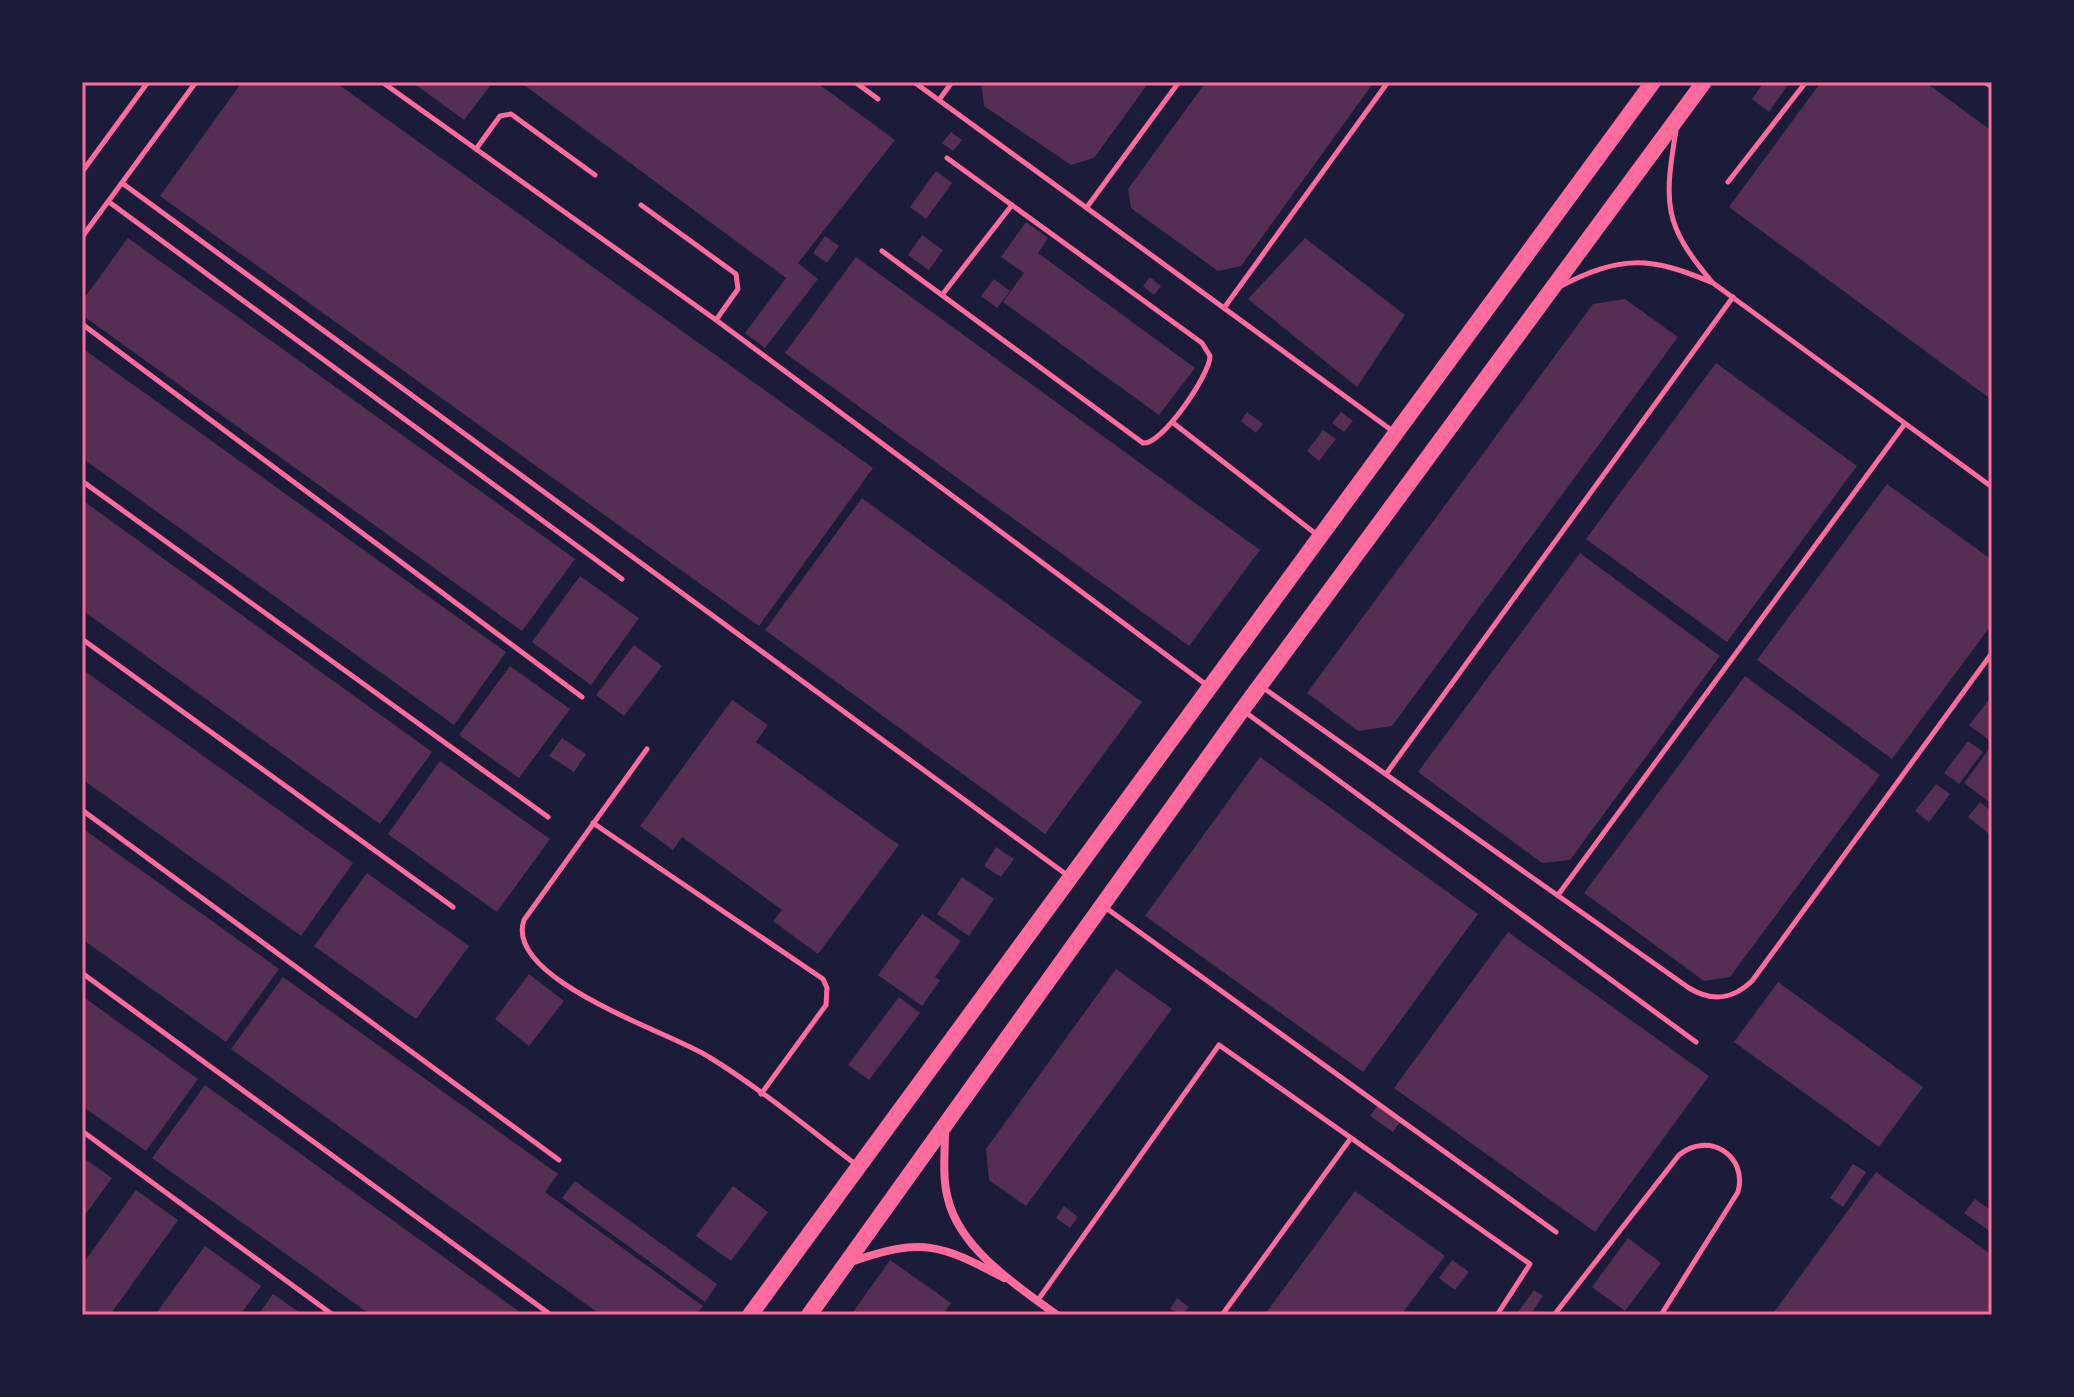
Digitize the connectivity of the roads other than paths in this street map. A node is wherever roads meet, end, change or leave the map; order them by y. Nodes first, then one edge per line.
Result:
1 (148, 82) edge
2 (196, 82) edge
3 (382, 82) edge
4 (855, 82) edge
5 (914, 82) edge
6 (952, 82) edge
7 (1179, 82) edge
8 (1388, 82) edge
9 (1653, 82) edge
10 (1704, 82) edge
11 (1806, 82) edge
12 (1984, 82) edge
13 (1992, 87) edge
14 (878, 99) dead end
15 (939, 100) junction
16 (1678, 117) junction
17 (476, 149) junction
18 (947, 158) dead end
19 (82, 172) edge
20 (595, 175) dead end
21 (1728, 182) dead end
22 (122, 183) junction
23 (109, 202) junction
24 (641, 205) dead end
25 (1012, 205) junction
26 (1087, 207) junction
27 (82, 237) edge
28 (882, 251) dead end
29 (1713, 283) junction
30 (942, 295) junction
31 (1544, 295) junction
32 (1733, 297) junction
33 (1224, 308) junction
34 (716, 320) junction
35 (82, 324) edge
36 (1172, 422) junction
37 (1904, 425) junction
38 (1395, 432) junction
39 (82, 481) edge
40 (1992, 487) edge
41 (1321, 538) junction
42 (622, 579) dead end
43 (82, 639) edge
44 (1992, 653) edge
45 (1261, 686) junction
46 (1210, 687) junction
47 (582, 697) dead end
48 (1242, 710) junction
49 (647, 749) dead end
50 (1386, 774) junction
51 (82, 810) edge
52 (548, 817) dead end
53 (593, 823) junction
54 (1070, 878) junction
55 (1558, 895) junction
56 (1102, 904) junction
57 (453, 907) dead end
58 (82, 973) edge
59 (1696, 1042) dead end
60 (761, 1094) junction
61 (945, 1122) junction
62 (82, 1131) edge
63 (1351, 1138) junction
64 (559, 1160) dead end
65 (859, 1167) junction
66 (1556, 1232) dead end
67 (844, 1265) junction
68 (1012, 1282) junction
69 (1037, 1301) junction
70 (333, 1315) edge
71 (551, 1315) edge
72 (750, 1315) edge
73 (809, 1315) edge
74 (1057, 1315) edge
75 (1222, 1315) edge
76 (1497, 1315) edge
77 (1554, 1315) edge
78 (1661, 1315) edge

1 - 19 lane
2 - 22 lane
3 - 17 lane
4 - 14 lane
5 - 15 lane
6 - 15 lane
7 - 26 lane
8 - 33 lane
9 - 38 main road
10 - 16 main road
11 - 21 lane
12 - 13 lane
15 - 26 lane
16 - 29 lane
16 - 31 main road
17 - 20 lane
17 - 34 lane
18 - 25 lane
22 - 23 lane
22 - 54 lane
23 - 27 lane
23 - 42 lane
24 - 34 lane
25 - 30 lane
25 - 36 lane
26 - 33 lane
28 - 30 lane
29 - 31 lane
29 - 32 lane
30 - 36 lane
31 - 45 main road
32 - 37 lane
32 - 50 lane
33 - 38 lane
34 - 46 lane
35 - 47 lane
36 - 41 lane
37 - 40 lane
37 - 55 lane
38 - 41 main road
39 - 52 lane
41 - 46 main road
43 - 57 lane
44 - 55 lane
45 - 48 main road
45 - 50 lane
46 - 54 main road
48 - 56 main road
48 - 59 lane
49 - 53 lane
50 - 55 lane
51 - 64 lane
53 - 60 lane
53 - 60 lane
54 - 65 main road
56 - 61 main road
56 - 66 lane
58 - 71 lane
60 - 65 lane
61 - 67 main road
61 - 68 street
62 - 70 lane
63 - 69 lane
63 - 75 lane
63 - 76 lane
65 - 72 main road
67 - 68 street
67 - 73 main road
68 - 69 street
69 - 74 street
77 - 78 lane

